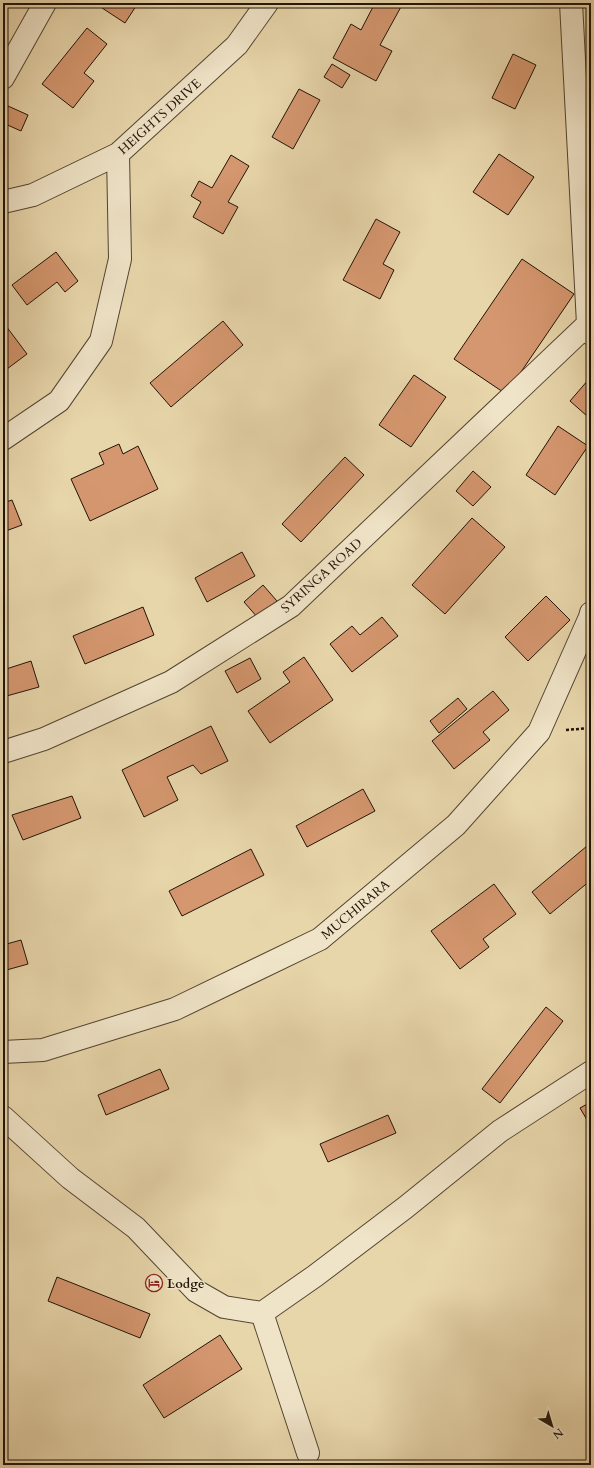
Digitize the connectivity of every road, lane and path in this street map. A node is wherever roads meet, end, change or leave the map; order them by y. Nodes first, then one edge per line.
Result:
1 (45, 3) edge
2 (267, 3) edge
3 (572, 3) edge
4 (3, 78) edge
5 (118, 154) junction
6 (3, 202) edge
7 (589, 329) edge
8 (3, 439) edge
9 (591, 613) edge
10 (3, 752) edge
11 (3, 1052) edge
12 (591, 1072) edge
13 (3, 1117) edge
14 (262, 1313) junction
15 (308, 1453) dead end

1 - 4 street
2 - 5 street, HEIGHTS DRIVE
3 - 7 street
5 - 6 street, HEIGHTS DRIVE
5 - 8 street
7 - 10 street, SYRINGA ROAD
9 - 11 street, MUCHIRARA
12 - 14 street
13 - 14 street
14 - 15 street

